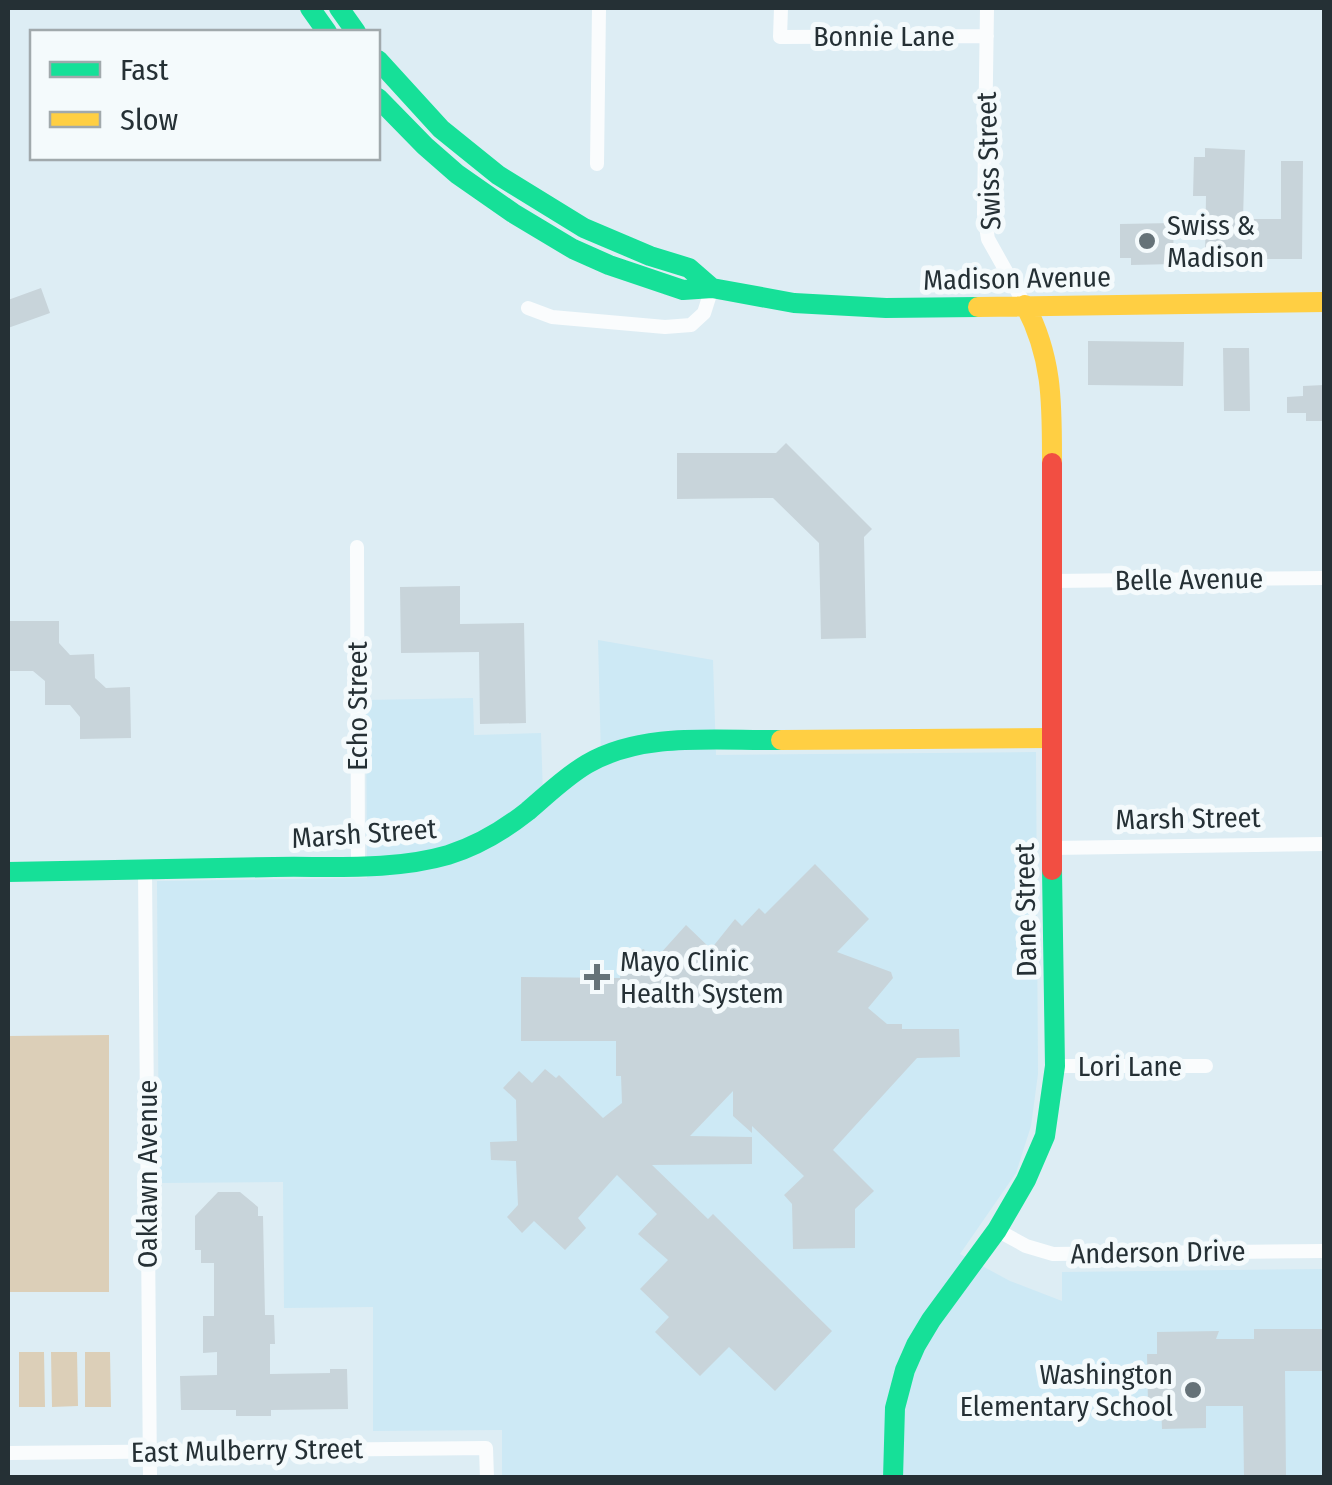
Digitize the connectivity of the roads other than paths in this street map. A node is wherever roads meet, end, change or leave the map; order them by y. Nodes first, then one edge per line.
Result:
1 (310, 8) edge
2 (338, 8) edge
3 (599, 8) edge
4 (780, 8) edge
5 (987, 8) edge
6 (326, 30) edge
7 (354, 30) edge
8 (987, 36) junction
9 (380, 62) edge
10 (380, 100) edge
11 (598, 164) dead end
12 (712, 288) junction
13 (1324, 302) edge
14 (1025, 305) junction
15 (528, 308) dead end
16 (357, 546) dead end
17 (1324, 578) edge
18 (1053, 581) junction
19 (1052, 738) junction
20 (1324, 844) edge
21 (1052, 848) junction
22 (358, 866) junction
23 (145, 870) junction
24 (8, 872) edge
25 (1054, 1066) junction
26 (1206, 1066) dead end
27 (997, 1230) junction
28 (1324, 1251) edge
29 (150, 1451) junction
30 (8, 1453) edge
31 (150, 1478) edge
32 (487, 1478) edge
33 (893, 1478) edge

1 - 6 street
2 - 7 street
3 - 11 street
4 - 8 street, Bonnie Lane
5 - 8 street, Swiss Street
8 - 14 street, Swiss Street
9 - 12 street, Madison Avenue
10 - 12 street, Madison Avenue
12 - 14 street, Madison Avenue
12 - 15 street
13 - 14 street, Madison Avenue
14 - 18 street, Dane Street
16 - 22 street, Echo Street
17 - 18 street, Belle Avenue
18 - 19 street, Dane Street
19 - 21 street, Dane Street
19 - 22 street, Marsh Street
20 - 21 street, Marsh Street
21 - 25 street, Dane Street
22 - 23 street, Marsh Street
23 - 24 street, Marsh Street
23 - 29 street, Oaklawn Avenue
25 - 26 street, Lori Lane
25 - 27 street, Dane Street
27 - 28 street, Anderson Drive
27 - 33 street, Dane Street
29 - 30 street, East Mulberry Street
29 - 31 street, Oaklawn Avenue
29 - 32 street, East Mulberry Street

